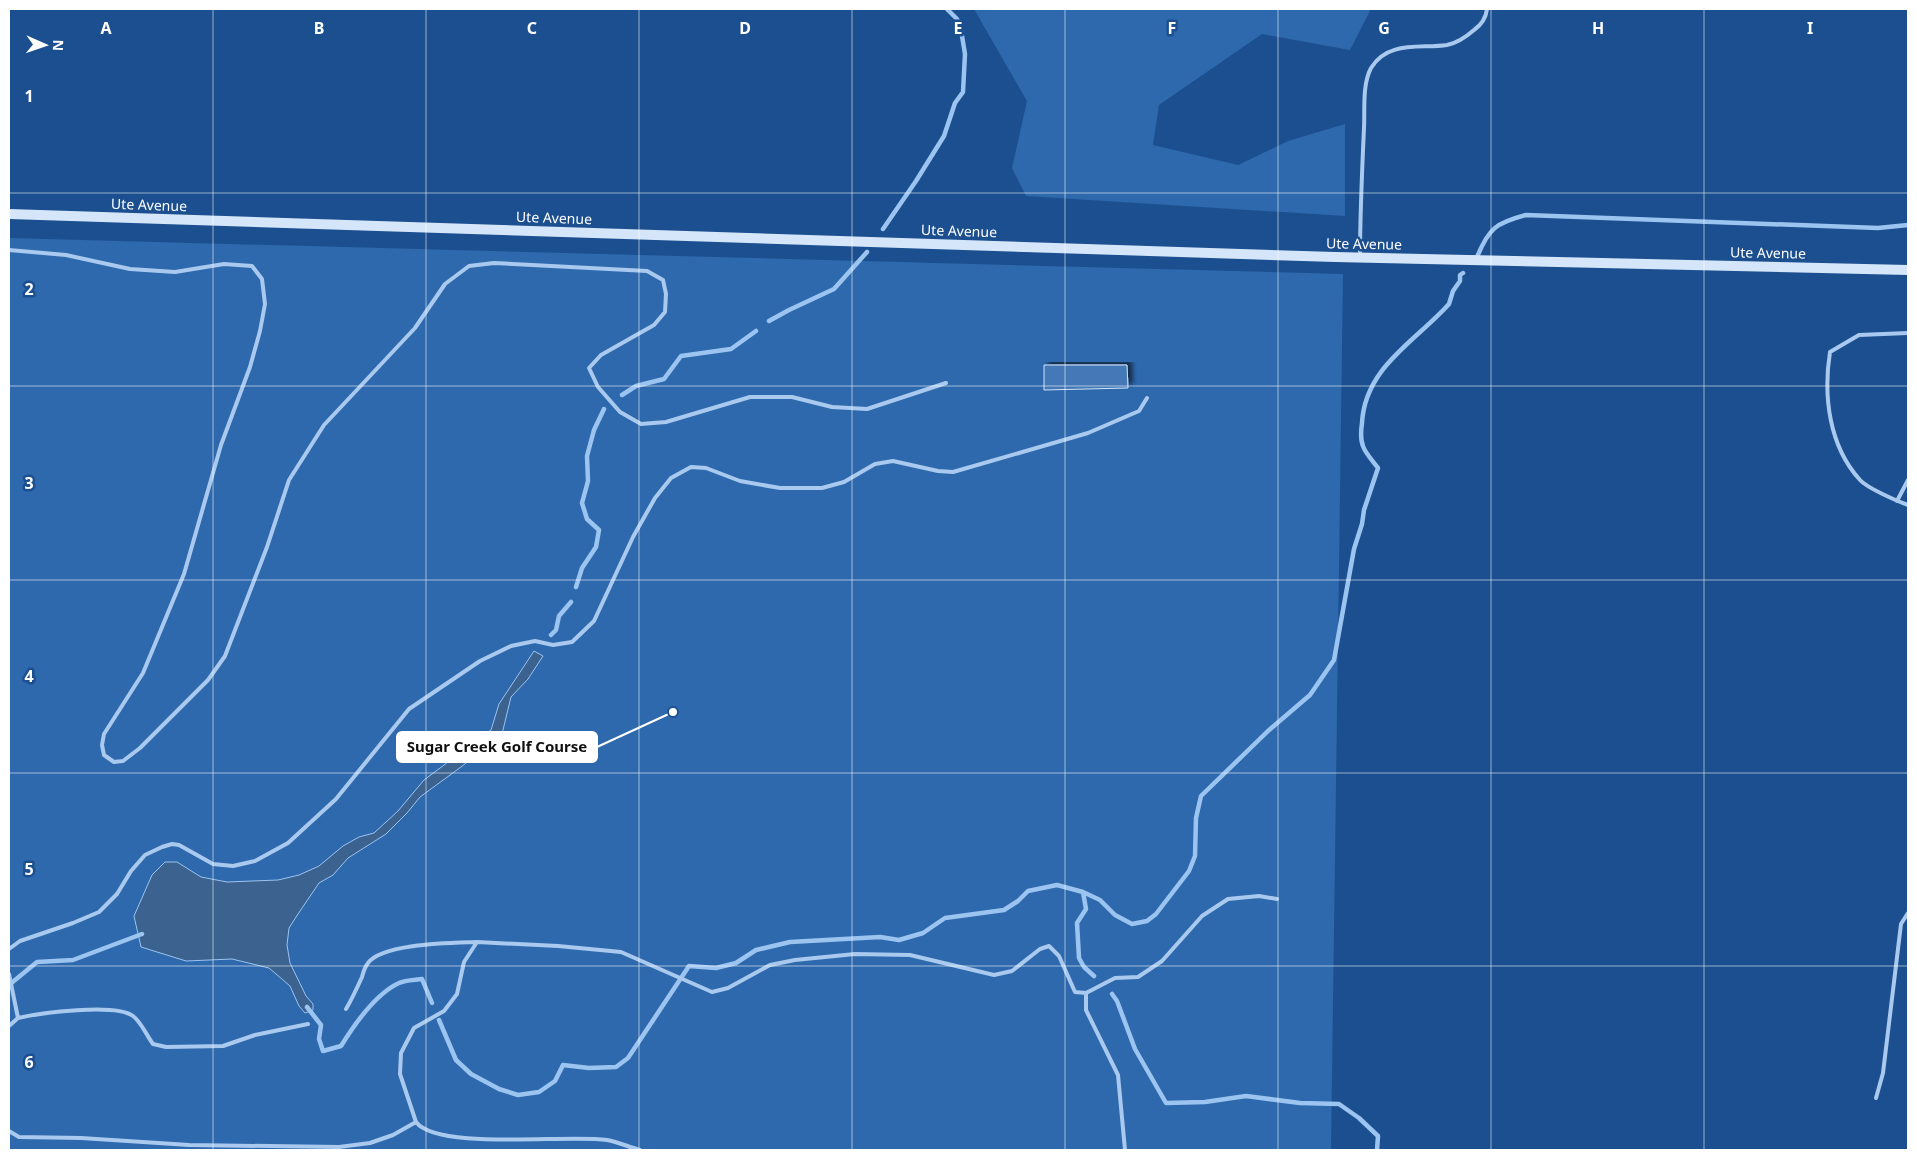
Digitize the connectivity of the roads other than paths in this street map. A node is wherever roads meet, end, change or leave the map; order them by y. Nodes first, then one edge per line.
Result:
1 (1487, 9) edge
2 (9, 214) edge
3 (9, 250) edge
4 (1360, 257) junction
5 (1908, 270) edge
6 (1908, 333) edge
7 (946, 384) dead end
8 (1146, 398) dead end
9 (1908, 480) edge
10 (1897, 501) junction
11 (1908, 505) edge
12 (1277, 900) dead end
13 (1908, 913) edge
14 (477, 942) junction
15 (9, 949) edge
16 (9, 974) edge
17 (1086, 993) junction
18 (346, 1009) dead end
19 (18, 1018) junction
20 (308, 1024) dead end
21 (9, 1026) edge
22 (1876, 1098) dead end
23 (416, 1122) junction
24 (9, 1131) edge
25 (640, 1150) edge
26 (1125, 1150) edge

1 - 4 lane
2 - 4 main road, Ute Avenue
3 - 7 lane
4 - 5 main road, Ute Avenue
6 - 10 lane
8 - 15 lane
9 - 10 lane
10 - 11 lane
12 - 17 lane
13 - 22 lane
14 - 17 lane
14 - 18 lane
14 - 23 lane
16 - 19 lane
17 - 26 lane
19 - 20 lane
19 - 21 lane
23 - 24 lane
23 - 25 lane

